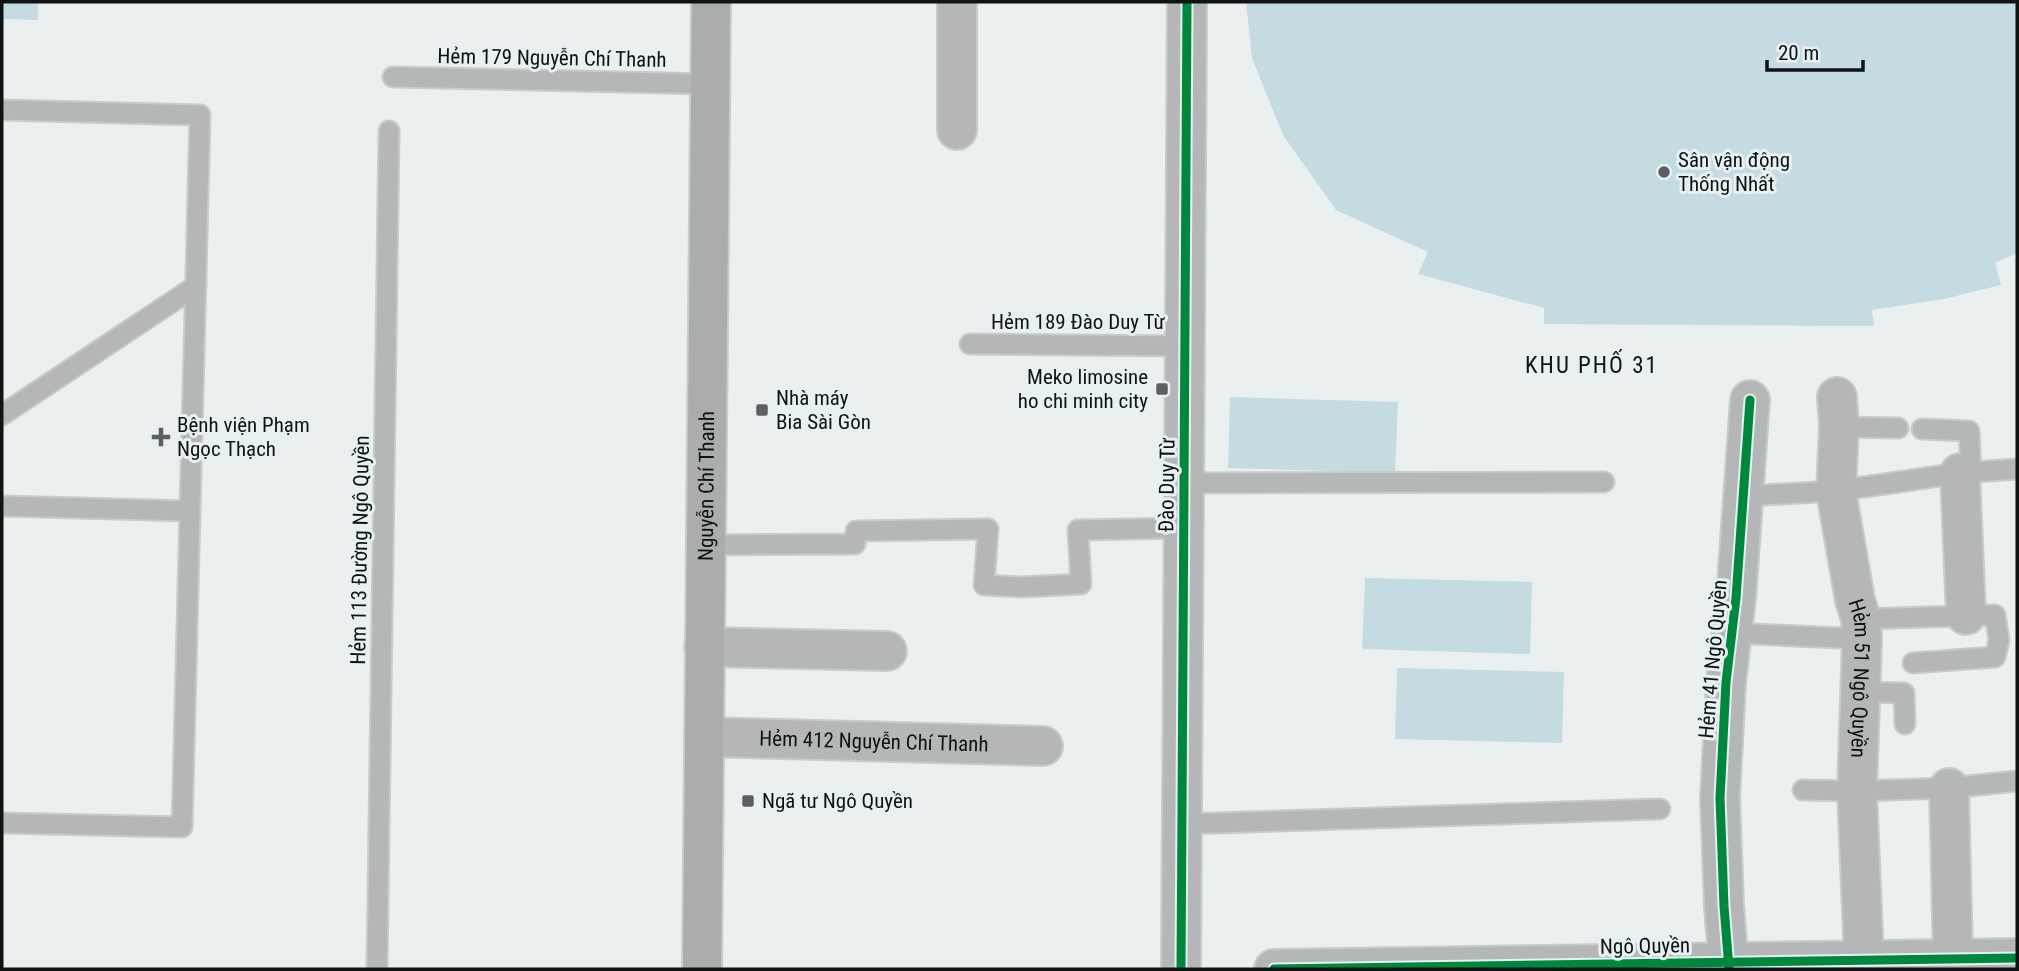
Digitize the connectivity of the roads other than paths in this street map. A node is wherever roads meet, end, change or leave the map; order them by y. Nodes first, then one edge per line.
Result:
1 (711, 2) edge
2 (957, 2) edge
3 (1188, 2) edge
4 (393, 77) dead end
5 (710, 84) junction
6 (2, 110) edge
7 (957, 130) dead end
8 (389, 131) dead end
9 (196, 286) junction
10 (970, 344) dead end
11 (1185, 346) junction
12 (1750, 400) dead end
13 (1838, 412) joint
14 (2, 415) edge
15 (1898, 428) dead end
16 (1922, 429) dead end
17 (2017, 469) edge
18 (1965, 473) junction
19 (1604, 482) dead end
20 (1185, 483) junction
21 (1836, 491) junction
22 (1744, 496) junction
23 (2, 506) edge
24 (190, 511) junction
25 (1184, 528) junction
26 (705, 545) junction
27 (1966, 615) junction
28 (1861, 629) junction
29 (1732, 633) junction
30 (2008, 639) edge
31 (704, 647) junction
32 (887, 652) dead end
33 (1913, 663) dead end
34 (1860, 691) junction
35 (1905, 724) dead end
36 (704, 737) junction
37 (1043, 746) dead end
38 (2017, 781) edge
39 (1949, 788) junction
40 (1803, 790) dead end
41 (1857, 791) junction
42 (1660, 809) dead end
43 (2, 823) edge
44 (1182, 824) junction
45 (1953, 959) junction
46 (1864, 960) junction
47 (2013, 962) edge
48 (1729, 966) edge
49 (1576, 967) edge
50 (1395, 968) edge
51 (377, 969) edge
52 (702, 969) edge
53 (1181, 969) edge
54 (1274, 969) edge

1 - 5 main road, Nguyễn Chí Thanh
2 - 7 street
3 - 11 street, Đào Duy Từ
4 - 5 lane, Hẻm 179 Nguyễn Chí Thanh
5 - 26 main road, Nguyễn Chí Thanh
6 - 9 lane
8 - 51 lane, Hẻm 113 Đường Ngô Quyền
9 - 14 lane
9 - 24 lane
10 - 11 lane, Hẻm 189 Đào Duy Từ
11 - 20 street, Đào Duy Từ
12 - 22 street, Hẻm 41 Ngô Quyền
13 - 15 lane
13 - 21 street, Hẻm 51 Ngô Quyền
16 - 18 lane
17 - 18 lane
18 - 21 lane
18 - 27 street
19 - 20 lane
20 - 25 street, Đào Duy Từ
21 - 22 lane
21 - 28 street, Hẻm 51 Ngô Quyền
22 - 29 street, Hẻm 41 Ngô Quyền
23 - 24 lane
24 - 43 lane
25 - 26 lane
25 - 44 street, Đào Duy Từ
26 - 31 main road, Nguyễn Chí Thanh
27 - 28 lane
27 - 30 lane
28 - 29 lane
28 - 34 street, Hẻm 51 Ngô Quyền
29 - 48 street, Hẻm 41 Ngô Quyền
30 - 33 lane
31 - 32 street
31 - 36 main road, Nguyễn Chí Thanh
34 - 35 lane
34 - 41 street, Hẻm 51 Ngô Quyền
36 - 37 street, Hẻm 412 Nguyễn Chí Thanh
36 - 52 main road, Nguyễn Chí Thanh
38 - 39 lane
39 - 41 lane
39 - 45 street
40 - 41 lane
41 - 46 street, Hẻm 51 Ngô Quyền
42 - 44 lane
44 - 53 street, Đào Duy Từ
45 - 46 street, Ngô Quyền
45 - 47 street, Ngô Quyền
46 - 48 street, Ngô Quyền
48 - 49 street, Ngô Quyền
49 - 50 street, Ngô Quyền
50 - 54 street, Ngô Quyền

